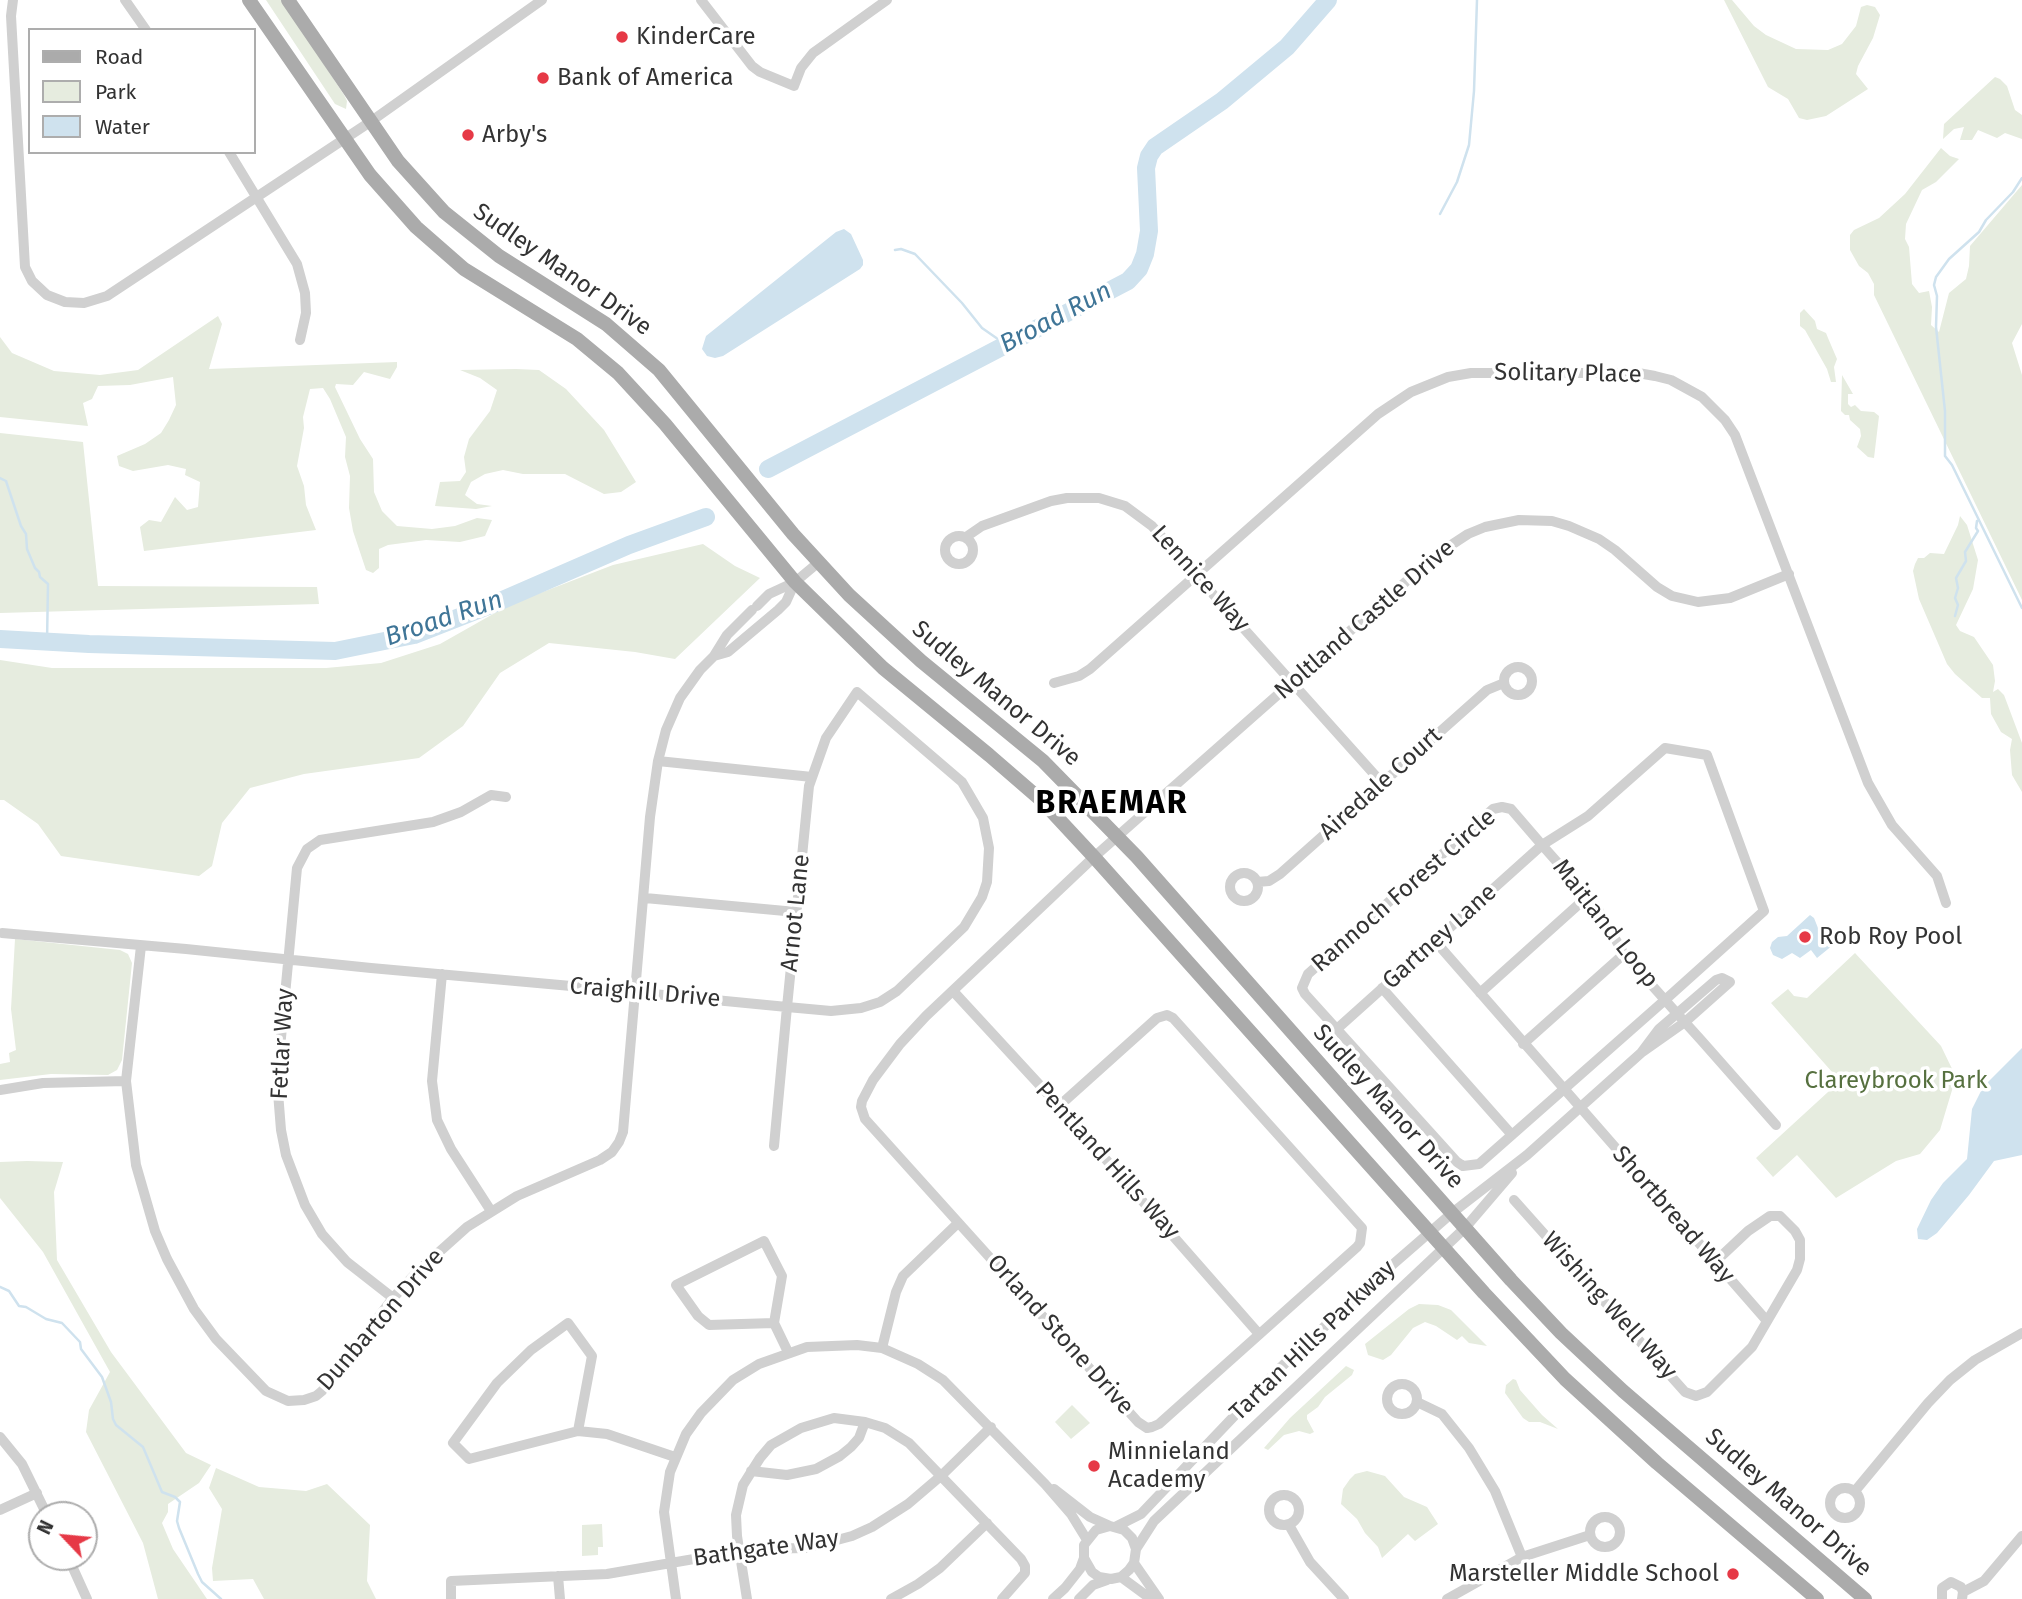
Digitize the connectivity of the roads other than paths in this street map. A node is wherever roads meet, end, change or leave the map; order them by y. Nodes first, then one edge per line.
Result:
1 (13, 0) edge
2 (125, 0) edge
3 (249, 0) edge
4 (288, 0) edge
5 (542, 0) edge
6 (701, 0) edge
7 (887, 0) edge
8 (145, 28) edge
9 (370, 122) junction
10 (345, 139) junction
11 (230, 154) edge
12 (257, 197) junction
13 (300, 340) dead end
14 (966, 537) dead end
15 (819, 562) junction
16 (1789, 574) junction
17 (1197, 575) junction
18 (795, 582) junction
19 (769, 594) junction
20 (741, 621) junction
21 (714, 656) junction
22 (1292, 682) junction
23 (1504, 682) dead end
24 (1054, 683) dead end
25 (857, 692) joint
26 (658, 761) junction
27 (812, 777) junction
28 (1382, 783) junction
29 (506, 797) dead end
30 (1117, 836) junction
31 (1542, 845) junction
32 (1094, 857) junction
33 (1257, 882) dead end
34 (1588, 896) junction
35 (645, 898) junction
36 (1946, 903) dead end
37 (796, 912) junction
38 (2, 933) dead end
39 (1435, 941) junction
40 (141, 946) junction
41 (1624, 954) junction
42 (288, 959) junction
43 (442, 974) junction
44 (1382, 988) junction
45 (953, 990) junction
46 (636, 992) junction
47 (1479, 993) junction
48 (1665, 1000) junction
49 (787, 1007) junction
50 (1681, 1018) junction
51 (1338, 1028) junction
52 (1523, 1044) junction
53 (126, 1081) junction
54 (0, 1090) edge
55 (1563, 1090) junction
56 (1059, 1106) junction
57 (1579, 1108) junction
58 (1776, 1125) dead end
59 (1512, 1135) junction
60 (774, 1146) dead end
61 (1527, 1155) junction
62 (1514, 1200) dead end
63 (491, 1210) junction
64 (1452, 1213) junction
65 (958, 1223) junction
66 (1465, 1227) junction
67 (1430, 1232) junction
68 (1443, 1247) junction
69 (1715, 1262) junction
70 (394, 1298) junction
71 (1767, 1321) junction
72 (774, 1323) junction
73 (2022, 1333) edge
74 (1259, 1334) junction
75 (882, 1348) junction
76 (788, 1352) junction
77 (1417, 1402) dead end
78 (865, 1422) junction
79 (991, 1427) junction
80 (579, 1431) junction
81 (0, 1437) edge
82 (675, 1457) junction
83 (751, 1471) junction
84 (942, 1475) junction
85 (1045, 1484) junction
86 (1855, 1491) dead end
87 (37, 1493) junction
88 (41, 1501) edge
89 (0, 1510) edge
90 (987, 1523) junction
91 (1289, 1525) dead end
92 (1113, 1526) junction
93 (1590, 1535) dead end
94 (2022, 1536) edge
95 (1087, 1540) junction
96 (1136, 1549) junction
97 (739, 1551) junction
98 (1522, 1557) junction
99 (1084, 1558) junction
100 (670, 1563) junction
101 (1134, 1563) junction
102 (74, 1571) edge
103 (558, 1576) junction
104 (1116, 1578) junction
105 (1962, 1595) edge
106 (87, 1599) edge
107 (451, 1599) edge
108 (560, 1599) edge
109 (676, 1599) edge
110 (747, 1599) edge
111 (891, 1599) edge
112 (1002, 1599) edge
113 (1053, 1599) edge
114 (1079, 1599) edge
115 (1151, 1599) edge
116 (1159, 1599) edge
117 (1344, 1599) edge
118 (1447, 1599) edge
119 (1817, 1599) edge
120 (1865, 1599) edge
121 (1942, 1599) edge

1 - 12 street
2 - 8 street
3 - 10 main road, Sudley Manor Drive
4 - 9 main road, Sudley Manor Drive
5 - 9 street
6 - 7 street
9 - 10 street
9 - 15 main road, Sudley Manor Drive
10 - 12 street
10 - 18 main road, Sudley Manor Drive
11 - 12 street
12 - 13 street
14 - 17 street, Lennice Way
15 - 18 street, Dunbarton Drive
15 - 30 main road, Sudley Manor Drive
16 - 17 street, Solitary Place
16 - 22 street, Noltland Castle Drive
16 - 36 street, Solitary Place
17 - 22 street, Lennice Way
17 - 24 street, Solitary Place
18 - 19 street, Dunbarton Drive
18 - 21 street, Dunbarton Drive
18 - 32 main road, Sudley Manor Drive
19 - 20 street, Dunbarton Drive
19 - 20 street, Dunbarton Drive
20 - 21 street, Dunbarton Drive
21 - 26 street, Dunbarton Drive
22 - 28 street, Lennice Way
22 - 30 street, Noltland Castle Drive
23 - 28 street, Airedale Court
25 - 27 street, Arnot Lane
25 - 49 street, Craighill Drive
26 - 27 street
26 - 35 street, Dunbarton Drive
27 - 37 street, Arnot Lane
28 - 33 street, Airedale Court
29 - 42 street, Fetlar Way
30 - 32 street, Noltland Castle Drive
30 - 64 main road, Sudley Manor Drive
31 - 34 street, Maitland Loop
31 - 39 street, Gartney Lane
31 - 48 street, Maitland Loop
31 - 51 street, Rannoch Forest Circle
32 - 45 street, Orland Stone Drive
32 - 67 main road, Sudley Manor Drive
34 - 41 street, Maitland Loop
34 - 47 street
35 - 37 street
35 - 46 street, Dunbarton Drive
37 - 49 street, Arnot Lane
38 - 40 street, Craighill Drive
39 - 44 street, Gartney Lane
39 - 47 street, Shortbread Way
40 - 42 street, Craighill Drive
40 - 53 street, Dunbarton Drive
41 - 48 street, Maitland Loop
41 - 52 street
42 - 43 street, Craighill Drive
42 - 70 street, Fetlar Way
43 - 46 street, Craighill Drive
43 - 63 street
44 - 51 street, Gartney Lane
44 - 59 street
45 - 56 street, Pentland Hills Way
45 - 65 street, Orland Stone Drive
46 - 49 street, Craighill Drive
46 - 63 street, Dunbarton Drive
47 - 52 street, Shortbread Way
48 - 50 street, Maitland Loop
48 - 55 street, Rannoch Forest Circle
49 - 60 street, Arnot Lane
50 - 57 street
50 - 58 street, Maitland Loop
51 - 59 street, Rannoch Forest Circle
52 - 55 street, Shortbread Way
53 - 54 street
53 - 70 street, Dunbarton Drive
55 - 57 street, Shortbread Way
55 - 59 street, Rannoch Forest Circle
56 - 74 street, Pentland Hills Way
56 - 74 street, Orland Stone Drive
57 - 61 street
57 - 69 street, Shortbread Way
61 - 64 street, Tartan Hills Parkway
61 - 66 street, Tartan Hills Parkway
62 - 71 street, Wishing Well Way
63 - 70 street, Dunbarton Drive
64 - 66 main road, Sudley Manor Drive
64 - 67 street, Tartan Hills Parkway
65 - 74 street, Orland Stone Drive
65 - 75 street
66 - 68 street, Tartan Hills Parkway
66 - 120 main road, Sudley Manor Drive
67 - 68 main road, Sudley Manor Drive
67 - 92 street, Tartan Hills Parkway
68 - 96 street, Tartan Hills Parkway
68 - 119 main road, Sudley Manor Drive
69 - 71 street, Shortbread Way
69 - 71 street, Wishing Well Way
72 - 72 street
72 - 76 street
73 - 86 street
75 - 76 street
75 - 79 street
76 - 82 street
77 - 98 street
78 - 83 street
78 - 83 street
78 - 84 street
79 - 84 street, Bathgate Way
79 - 85 street
80 - 80 street
80 - 82 street
81 - 87 street
82 - 100 street
83 - 97 street
84 - 90 street
84 - 97 street, Bathgate Way
85 - 92 street
85 - 95 street
87 - 88 street
87 - 89 street
90 - 111 street
90 - 112 street
91 - 117 street
92 - 95 street, Tartan Hills Parkway
92 - 96 street
93 - 98 street
94 - 105 street
95 - 99 street
96 - 101 street, Tartan Hills Parkway
97 - 100 street, Bathgate Way
97 - 110 street
98 - 118 street
99 - 104 street
99 - 113 street
100 - 103 street, Bathgate Way
100 - 109 street
101 - 104 street
101 - 116 street
102 - 106 street
103 - 107 street, Bathgate Way
103 - 108 street
104 - 114 street
104 - 115 street
105 - 121 street

